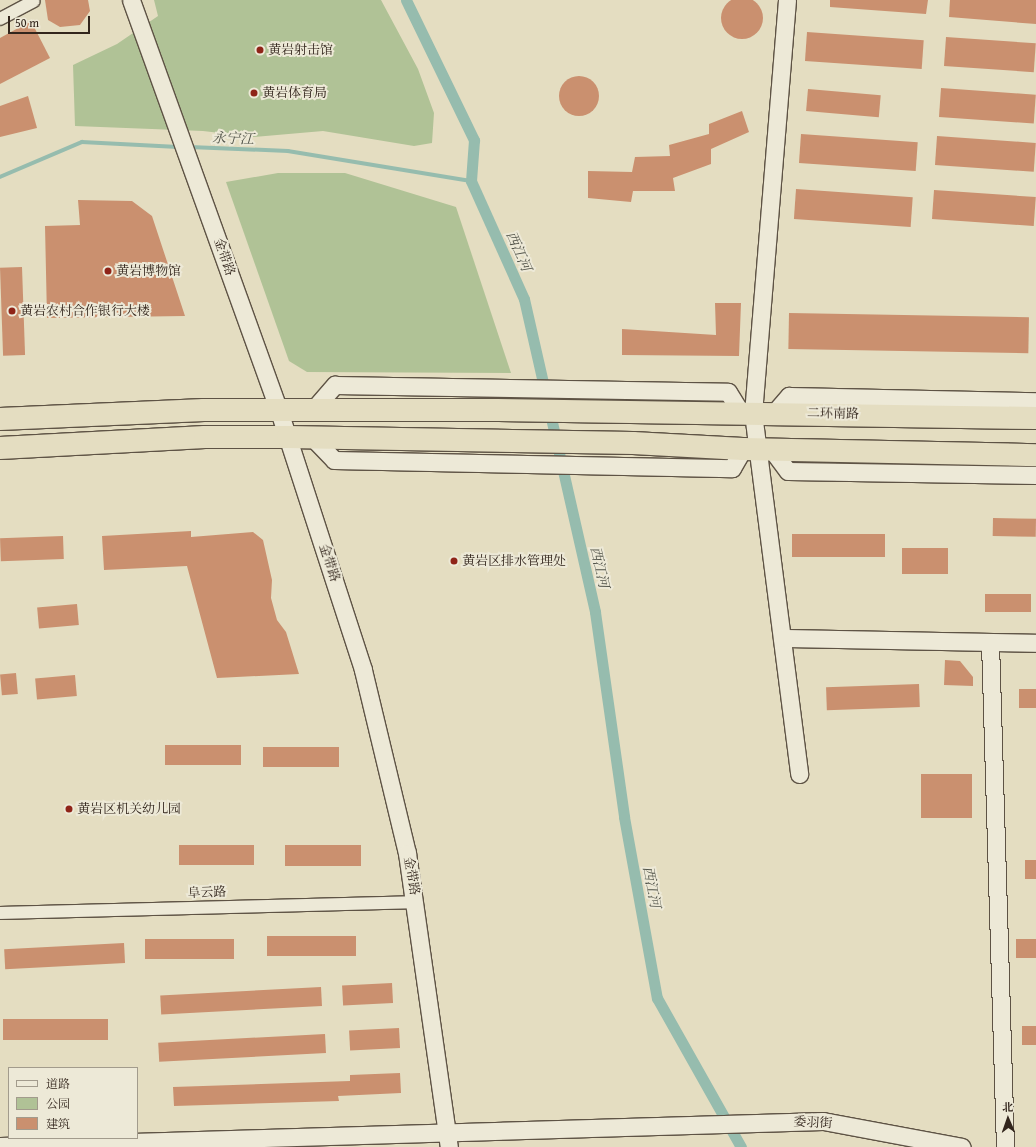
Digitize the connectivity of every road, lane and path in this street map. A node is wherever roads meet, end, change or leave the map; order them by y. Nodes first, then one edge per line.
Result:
1 (131, 0) edge
2 (787, 0) edge
3 (34, 2) dead end
4 (0, 19) edge
5 (1036, 401) edge
6 (279, 411) junction
7 (312, 411) junction
8 (756, 413) junction
9 (1036, 418) edge
10 (0, 419) edge
11 (288, 437) junction
12 (313, 438) junction
13 (0, 448) edge
14 (758, 449) junction
15 (1036, 455) edge
16 (1036, 475) edge
17 (782, 638) junction
18 (990, 642) junction
19 (1036, 643) edge
20 (799, 774) dead end
21 (416, 902) junction
22 (0, 913) edge
23 (448, 1141) edge
24 (0, 1146) edge
25 (962, 1147) edge
26 (1005, 1147) edge

1 - 6 street, 金带路
2 - 8 street
3 - 4 street
5 - 8 street
6 - 7 highway, 二环南路
6 - 10 highway, 二环南路
6 - 11 street, 金带路
7 - 8 highway, 二环南路
7 - 8 street
8 - 9 highway, 二环南路
8 - 14 street
11 - 12 highway
11 - 13 highway
11 - 21 street, 金带路
12 - 14 highway
12 - 14 street
14 - 15 highway
14 - 16 street
14 - 17 street
17 - 18 street
17 - 20 street
18 - 19 street
18 - 26 street
21 - 22 street, 阜云路
21 - 23 street, 金带路
23 - 24 street, 委羽街
23 - 25 street, 委羽街

